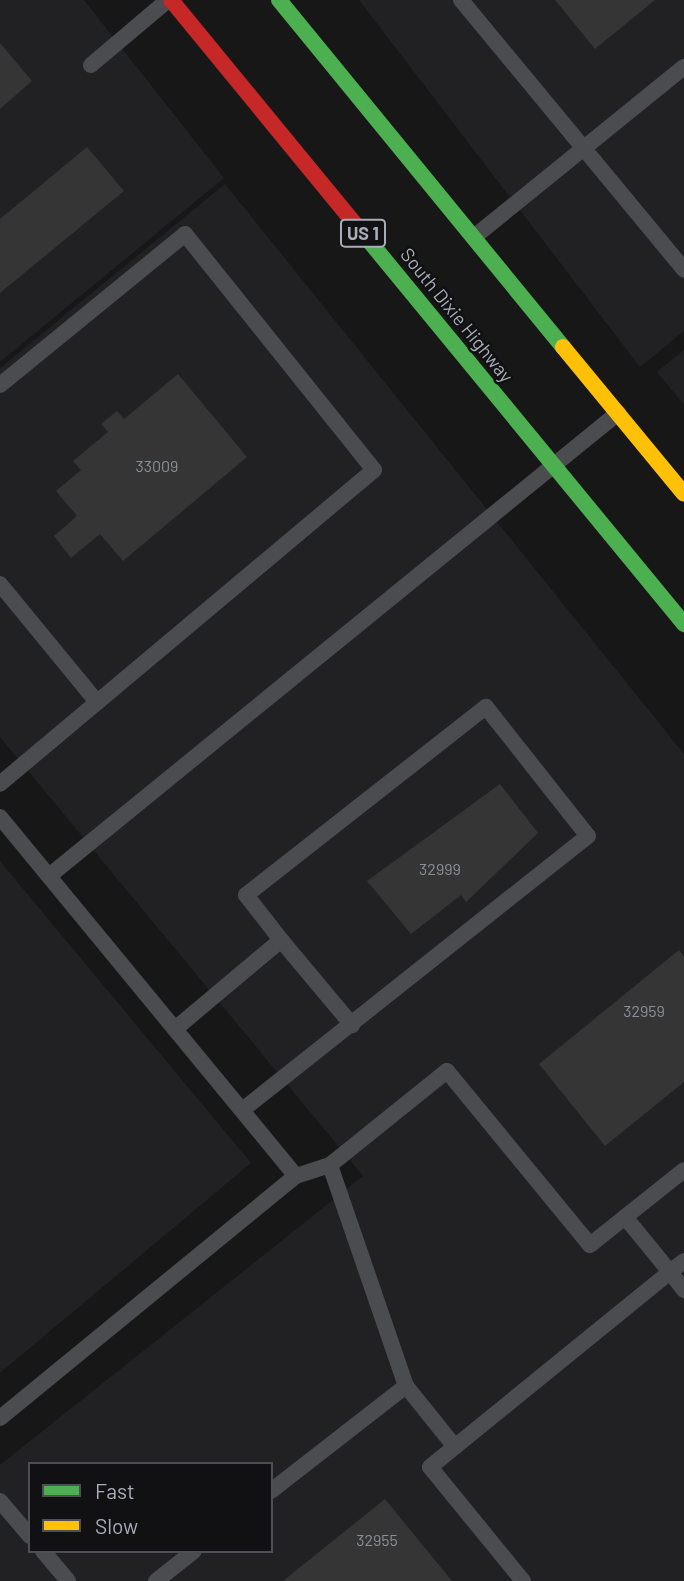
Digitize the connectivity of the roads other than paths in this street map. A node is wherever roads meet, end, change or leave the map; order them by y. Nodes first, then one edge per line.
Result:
1 (170, 0) edge
2 (279, 0) edge
3 (461, 0) edge
4 (91, 65) dead end
5 (684, 67) edge
6 (582, 150) junction
7 (474, 237) junction
8 (684, 270) edge
9 (0, 385) edge
10 (618, 413) junction
11 (555, 466) junction
12 (684, 494) edge
13 (0, 584) edge
14 (684, 624) edge
15 (97, 702) junction
16 (0, 784) edge
17 (0, 817) edge
18 (49, 876) junction
19 (281, 940) junction
20 (352, 1025) junction
21 (175, 1029) junction
22 (242, 1110) junction
23 (330, 1165) junction
24 (684, 1170) edge
25 (296, 1176) junction
26 (625, 1217) junction
27 (684, 1261) edge
28 (670, 1272) junction
29 (684, 1290) edge
30 (406, 1386) junction
31 (0, 1418) edge
32 (455, 1447) junction
33 (273, 1489) edge
34 (0, 1501) edge
35 (28, 1534) edge
36 (45, 1553) edge
37 (191, 1553) edge
38 (68, 1581) edge
39 (156, 1581) edge
40 (523, 1581) edge

1 - 4 lane
1 - 11 highway, South Dixie Highway / US 1
2 - 7 highway
3 - 6 lane
5 - 6 lane
6 - 7 lane
6 - 8 lane
7 - 10 highway
9 - 15 lane
10 - 11 lane
10 - 12 highway
11 - 14 highway, South Dixie Highway / US 1
11 - 18 lane
13 - 15 lane
15 - 16 lane
17 - 18 lane
18 - 21 lane
19 - 20 lane
19 - 20 lane
19 - 21 lane
20 - 22 lane
21 - 22 lane
22 - 25 lane
23 - 25 lane
23 - 26 lane
23 - 30 lane
24 - 26 lane
25 - 31 lane
26 - 28 lane
27 - 28 lane
28 - 29 lane
28 - 32 lane
30 - 32 lane
30 - 33 lane
32 - 40 lane
34 - 35 lane
36 - 38 lane
37 - 39 lane

